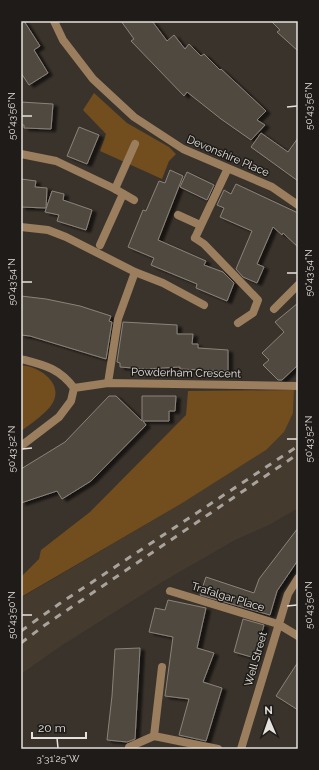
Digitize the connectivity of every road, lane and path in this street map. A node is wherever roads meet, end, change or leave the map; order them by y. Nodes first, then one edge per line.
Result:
1 (54, 21) edge
2 (135, 144) dead end
3 (21, 154) edge
4 (228, 168) junction
5 (115, 189) junction
6 (123, 194) junction
7 (134, 200) dead end
8 (298, 204) edge
9 (178, 215) dead end
10 (200, 225) junction
11 (21, 227) edge
12 (100, 245) dead end
13 (134, 272) junction
14 (298, 285) edge
15 (204, 305) dead end
16 (274, 309) dead end
17 (238, 323) dead end
18 (21, 359) edge
19 (108, 383) junction
20 (298, 386) edge
21 (74, 388) junction
22 (21, 446) edge
23 (298, 578) edge
24 (170, 592) dead end
25 (278, 624) junction
26 (298, 636) edge
27 (162, 667) dead end
28 (154, 736) junction
29 (129, 749) edge
30 (218, 749) edge
31 (241, 749) edge

1 - 4 street, Devonshire Place
2 - 5 street
3 - 5 street
4 - 8 street, Devonshire Place
4 - 10 street
5 - 6 street
6 - 7 street
6 - 12 street
9 - 10 street
10 - 17 street
11 - 13 street
13 - 15 street
13 - 19 street
14 - 16 street
18 - 21 street
19 - 20 street, Powderham Crescent
19 - 21 street, Powderham Crescent
21 - 22 street
23 - 25 street, Well Street
24 - 25 street, Trafalgar Place
25 - 26 street, Trafalgar Place
25 - 31 street, Well Street
27 - 28 street
28 - 29 street
28 - 30 street

